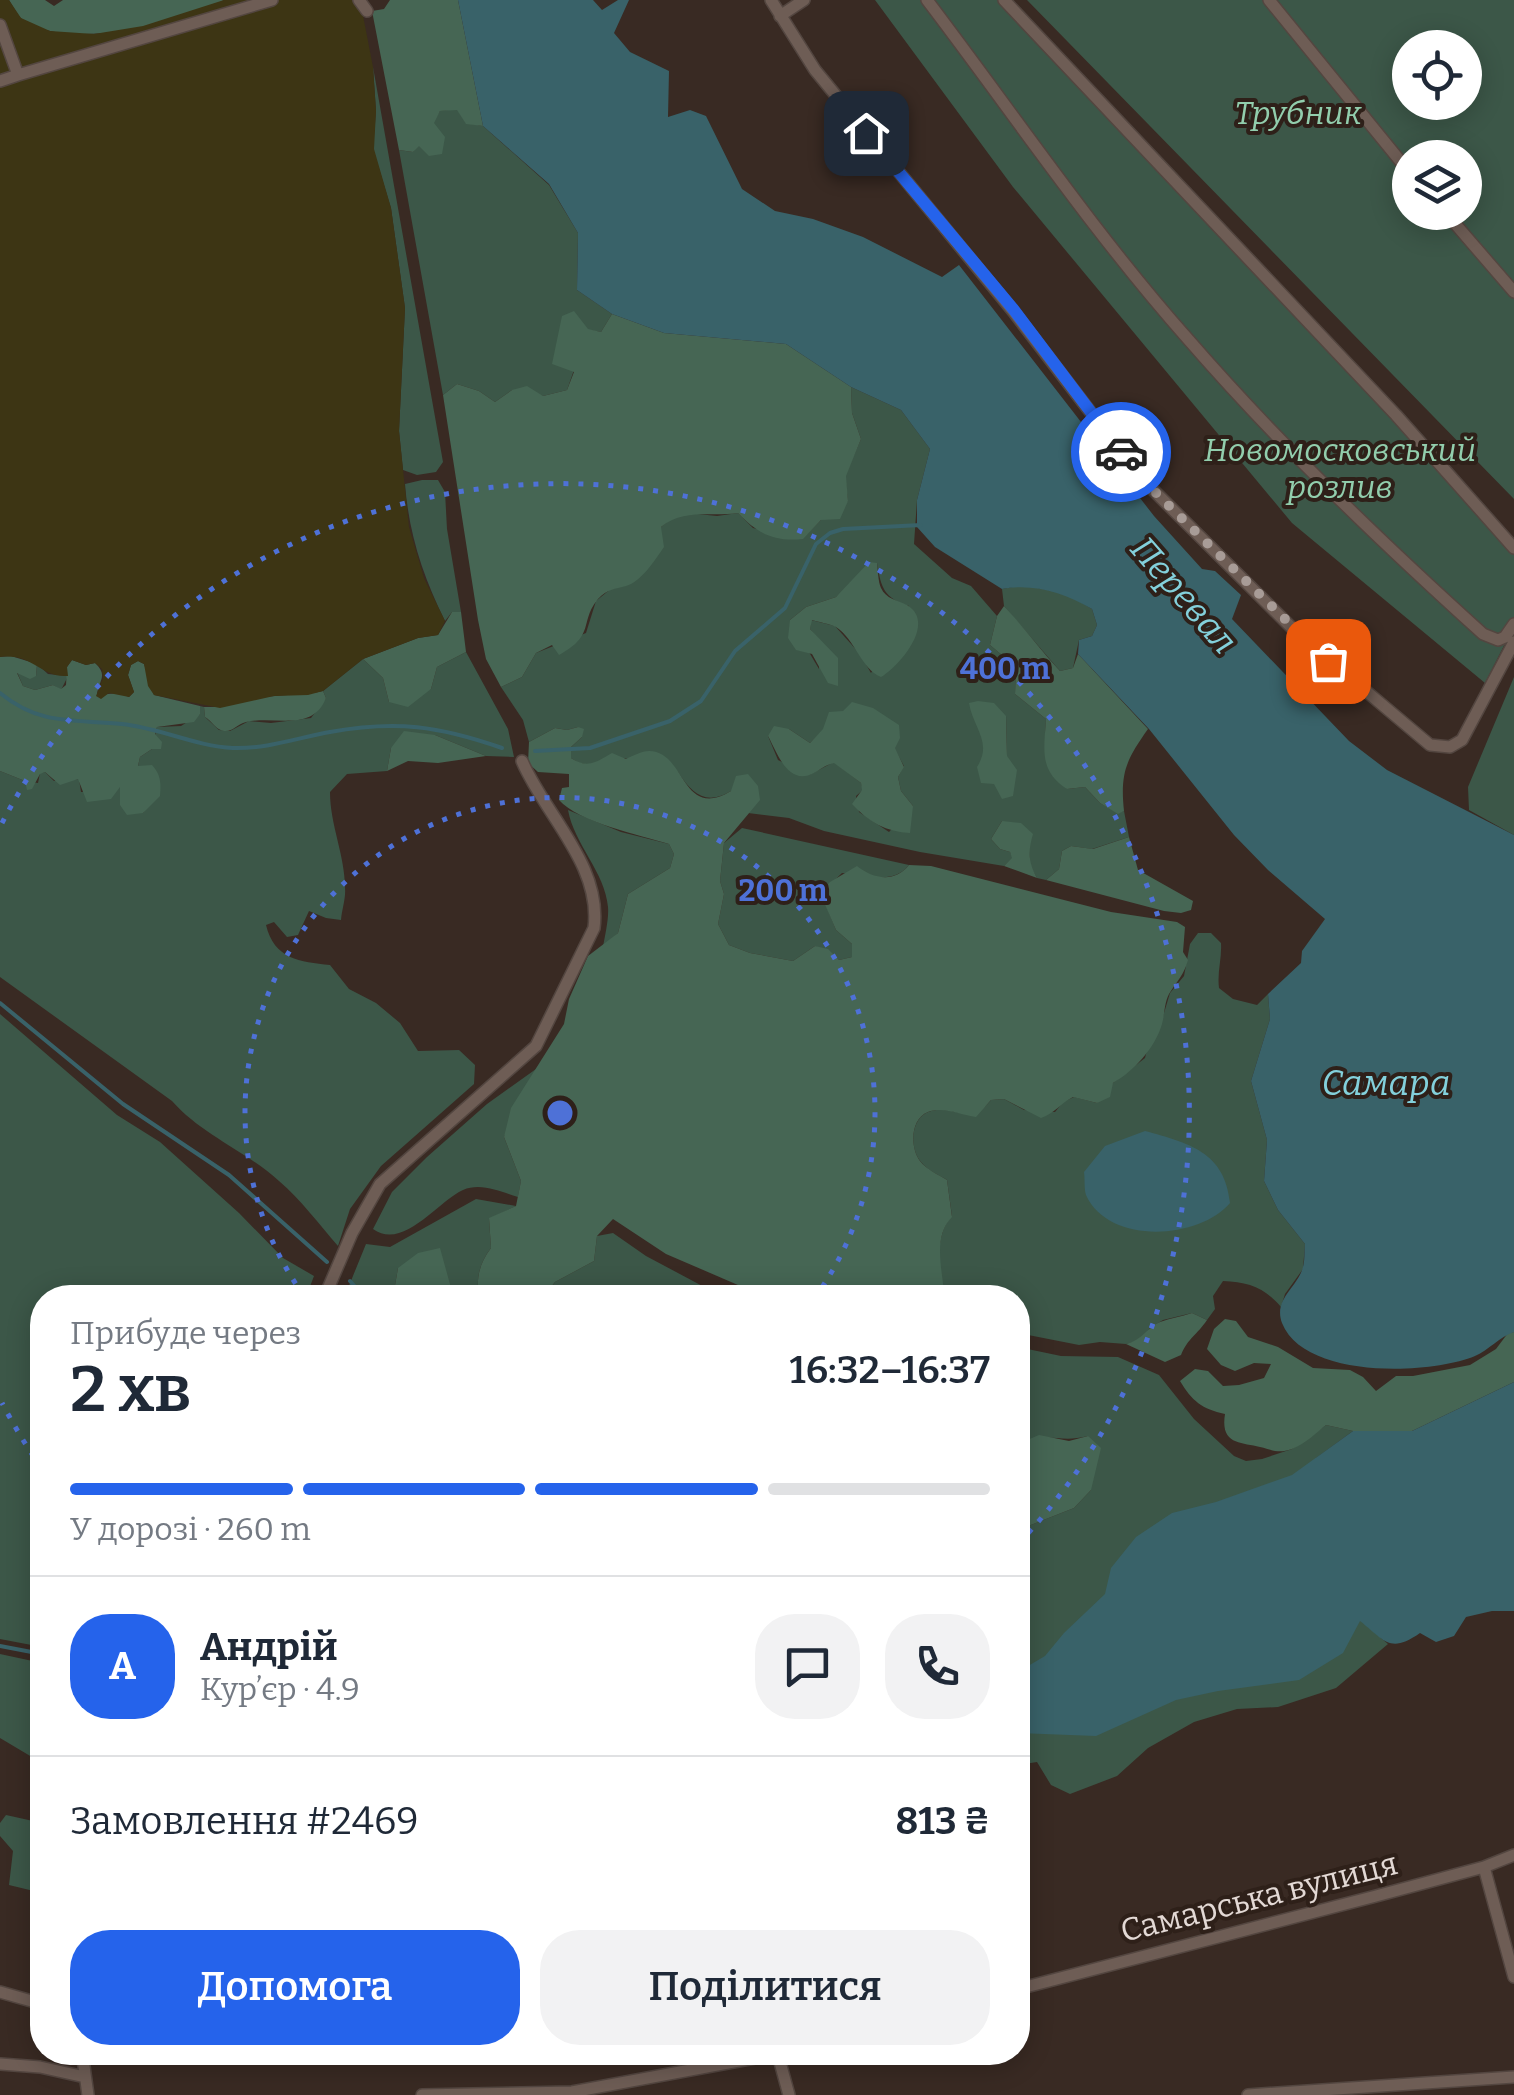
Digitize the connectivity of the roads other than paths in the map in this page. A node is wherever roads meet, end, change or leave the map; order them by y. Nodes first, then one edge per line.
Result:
1 (272, 0) edge
2 (771, 0) edge
3 (804, 0) edge
4 (928, 0) edge
5 (1004, 0) edge
6 (1269, 0) edge
7 (780, 16) junction
8 (0, 25) edge
9 (18, 76) junction
10 (0, 81) edge
11 (1392, 151) edge
12 (1461, 230) edge
13 (1514, 292) edge
14 (1514, 548) edge
15 (1514, 624) edge
16 (1514, 642) edge
17 (522, 761) dead end
18 (330, 1285) edge
19 (1514, 1855) edge
20 (1484, 1867) junction
21 (1514, 1977) edge
22 (1030, 1986) edge
23 (0, 1992) edge
24 (30, 2001) edge
25 (0, 2064) edge
26 (84, 2065) edge
27 (722, 2065) edge
28 (785, 2065) edge
29 (85, 2077) junction
30 (1514, 2077) edge
31 (88, 2095) edge
32 (422, 2095) edge
33 (789, 2095) edge
34 (1248, 2095) edge

1 - 9 street
2 - 7 street
3 - 7 street
4 - 15 street
5 - 14 street
6 - 11 street
7 - 16 street
8 - 9 street
9 - 10 street
12 - 13 street
17 - 18 street
19 - 20 street, Самарська вулиця
20 - 21 street
20 - 22 street, Самарська вулиця
23 - 24 street
25 - 29 street
26 - 29 street
27 - 32 street
28 - 33 street
29 - 31 street
30 - 34 street

